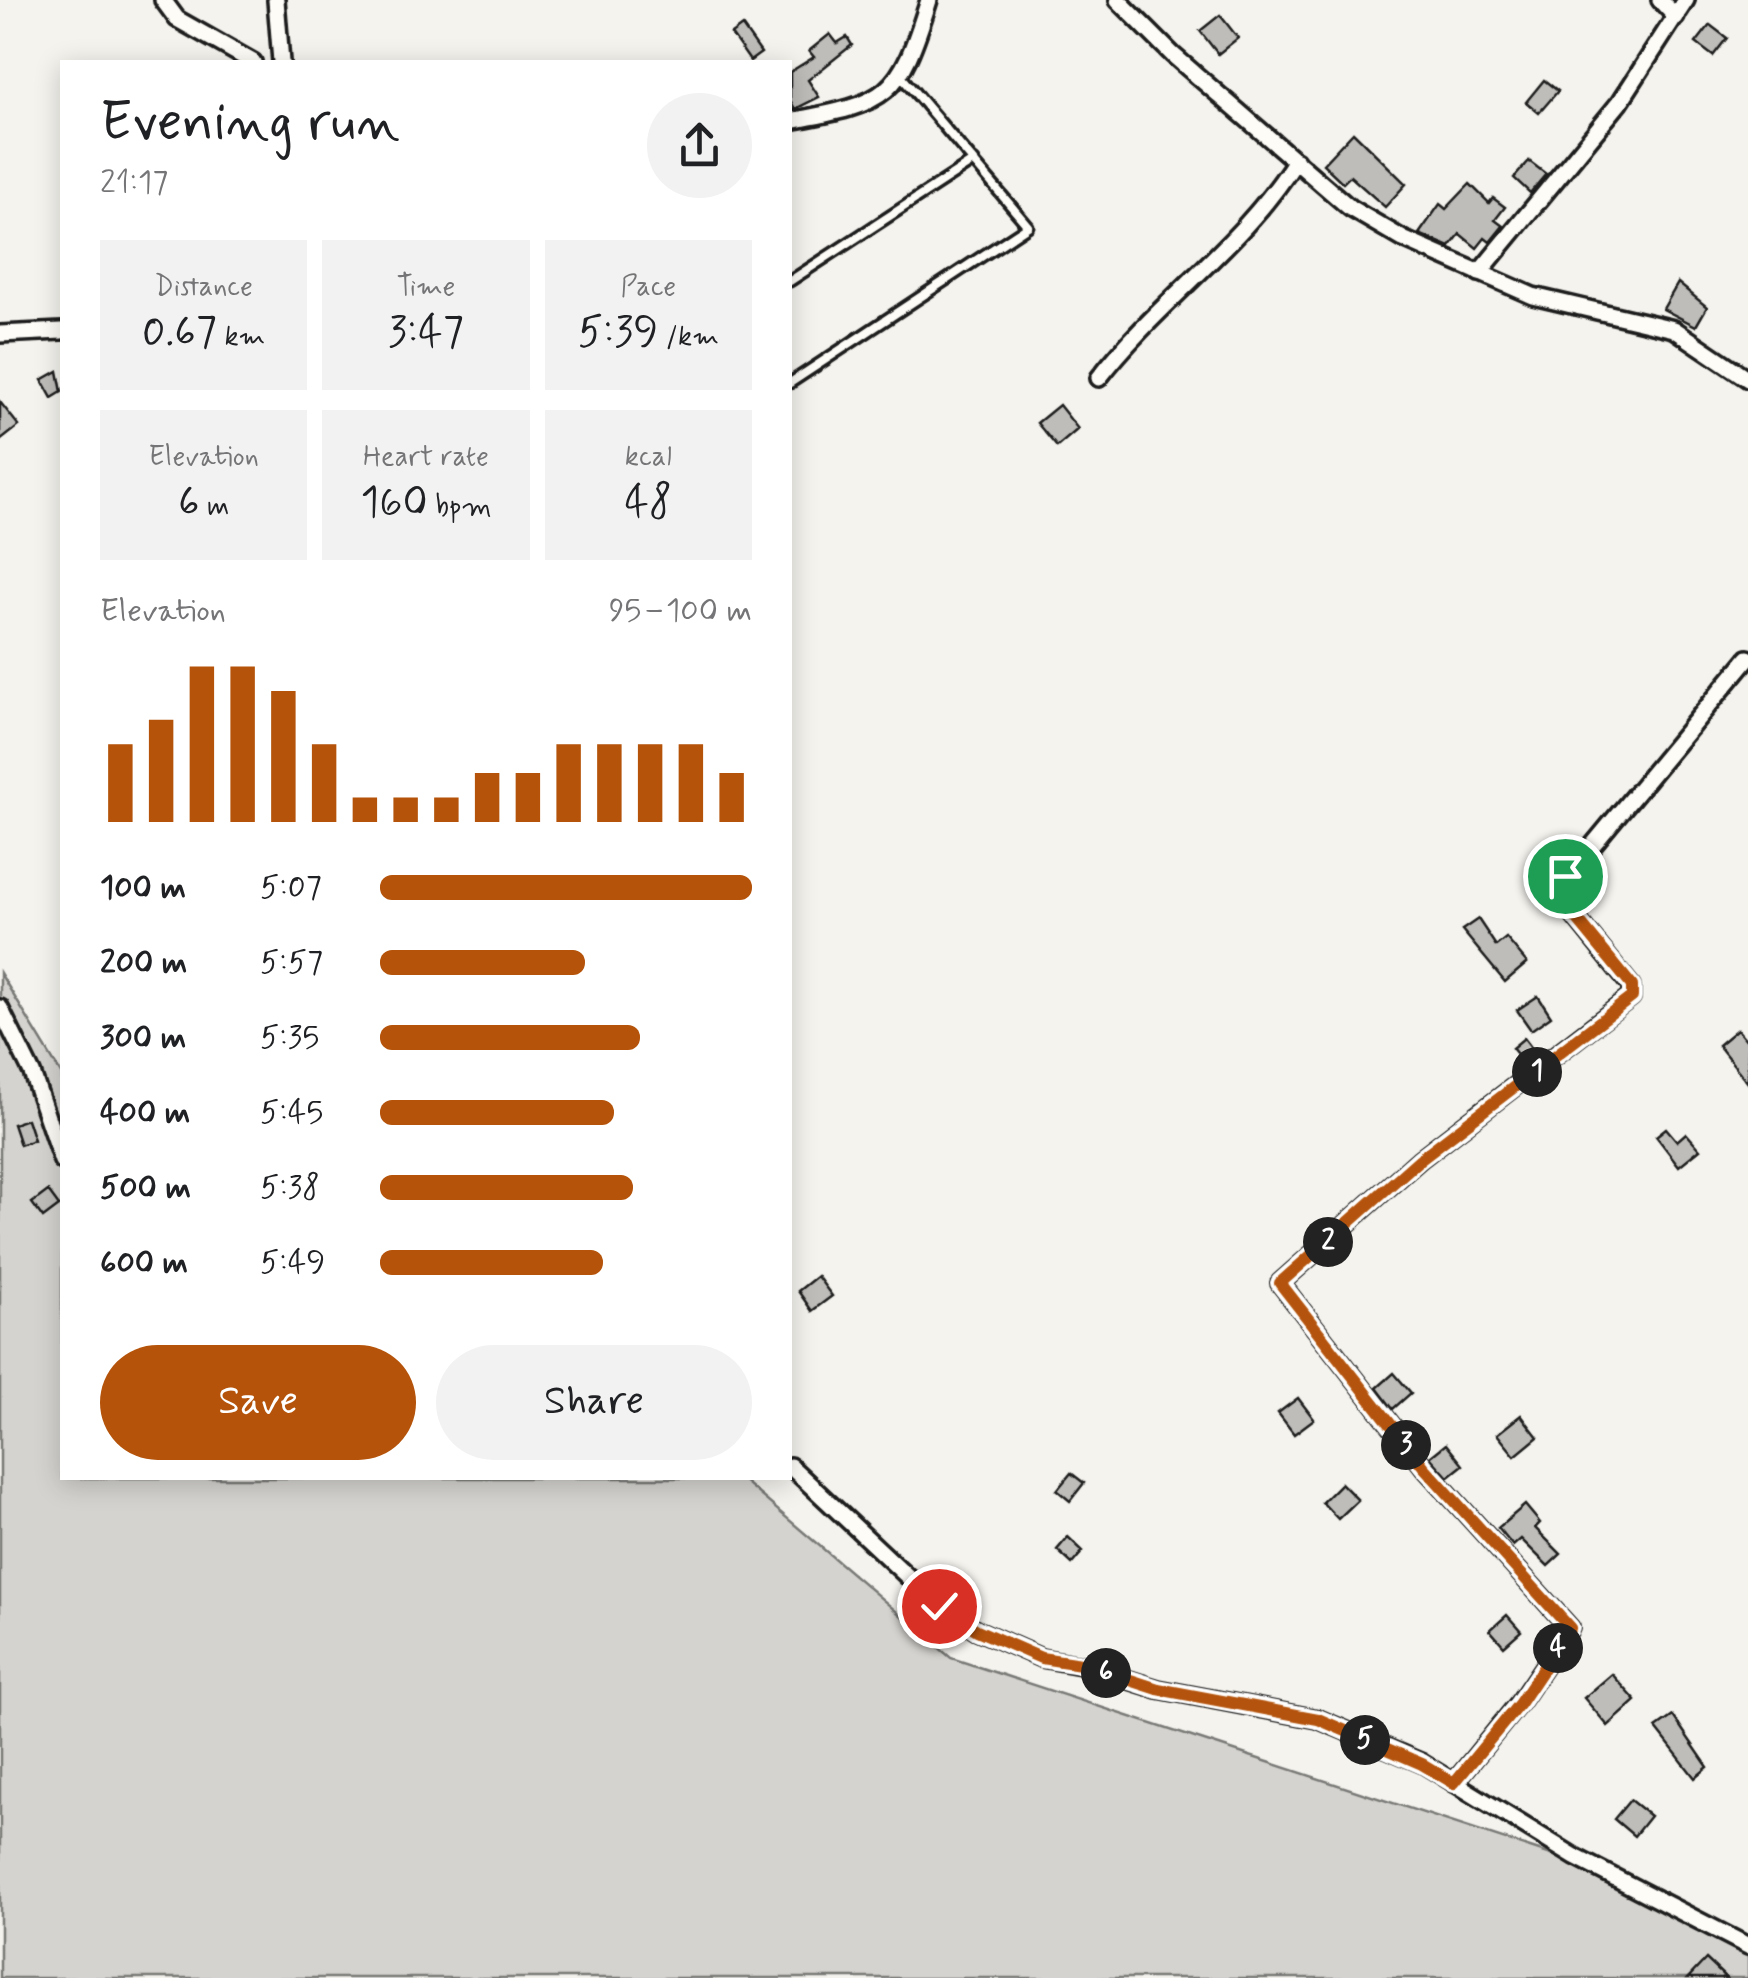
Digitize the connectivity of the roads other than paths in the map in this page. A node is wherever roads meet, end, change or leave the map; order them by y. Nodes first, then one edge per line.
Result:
1 (163, 0) edge
2 (276, 0) edge
3 (929, 0) edge
4 (1118, 0) edge
5 (1660, 0) edge
6 (1686, 0) edge
7 (1676, 16) junction
8 (250, 60) edge
9 (281, 60) edge
10 (900, 74) junction
11 (792, 121) edge
12 (974, 161) junction
13 (1291, 168) junction
14 (1480, 273) junction
15 (792, 280) edge
16 (60, 331) edge
17 (0, 334) edge
18 (1099, 378) dead end
19 (1748, 379) edge
20 (792, 382) edge
21 (1748, 658) edge
22 (0, 1008) edge
23 (60, 1154) edge
24 (792, 1468) edge
25 (1454, 1783) junction
26 (1748, 1946) edge

1 - 8 street
2 - 9 street
3 - 10 street
4 - 13 street
5 - 7 street
6 - 7 street
7 - 14 street
10 - 11 street
10 - 12 lane
12 - 15 lane
12 - 20 lane
13 - 14 street
13 - 18 street
14 - 19 street
16 - 17 street
21 - 25 street
22 - 23 street
24 - 25 street
25 - 26 street

